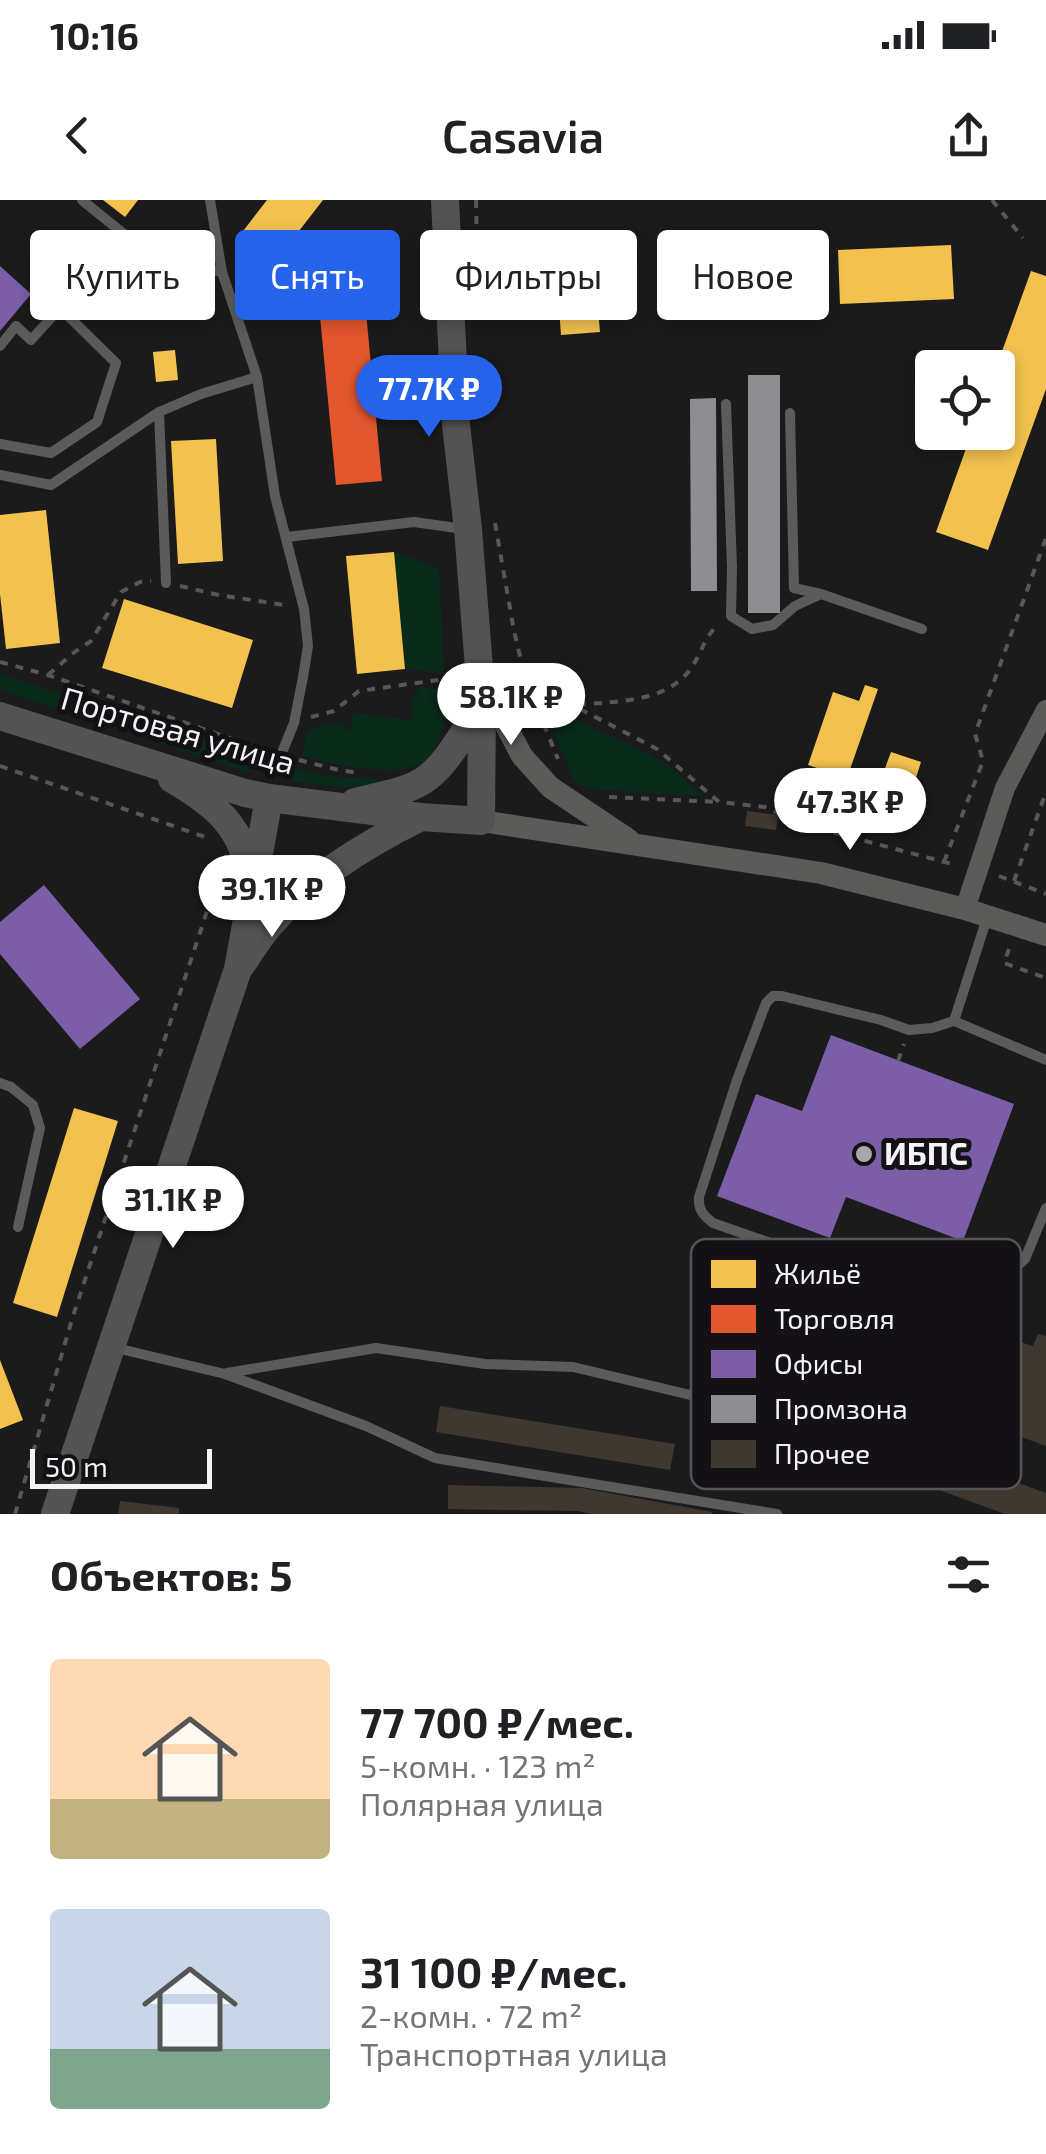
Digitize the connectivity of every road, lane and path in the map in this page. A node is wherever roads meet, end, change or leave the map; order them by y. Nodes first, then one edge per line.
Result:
1 (82, 200) edge
2 (210, 200) edge
3 (445, 200) edge
4 (476, 200) edge
5 (992, 200) edge
6 (119, 230) edge
7 (1023, 238) dead end
8 (215, 270) edge
9 (222, 272) junction
10 (49, 320) edge
11 (72, 320) edge
12 (478, 322) dead end
13 (0, 346) edge
14 (257, 377) junction
15 (726, 404) dead end
16 (160, 412) junction
17 (790, 413) dead end
18 (0, 444) edge
19 (0, 475) edge
20 (494, 516) dead end
21 (468, 529) junction
22 (286, 537) junction
23 (1046, 538) edge
24 (166, 583) junction
25 (821, 594) junction
26 (304, 609) junction
27 (731, 616) junction
28 (922, 629) dead end
29 (0, 662) edge
30 (48, 676) junction
31 (480, 677) junction
32 (526, 681) junction
33 (576, 706) junction
34 (1046, 710) edge
35 (0, 716) edge
36 (294, 723) junction
37 (458, 724) junction
38 (261, 749) junction
39 (281, 755) junction
40 (136, 758) junction
41 (0, 766) edge
42 (562, 768) dead end
43 (370, 774) dead end
44 (1046, 792) edge
45 (831, 794) dead end
46 (257, 796) junction
47 (603, 796) dead end
48 (719, 802) junction
49 (334, 807) junction
50 (422, 816) junction
51 (481, 821) junction
52 (820, 829) junction
53 (231, 837) junction
54 (636, 844) junction
55 (944, 862) junction
56 (979, 869) junction
57 (1014, 882) junction
58 (1046, 894) edge
59 (250, 901) junction
60 (977, 913) junction
61 (1046, 935) edge
62 (238, 969) junction
63 (954, 1022) junction
64 (1046, 1060) edge
65 (0, 1083) edge
66 (1046, 1208) edge
67 (18, 1227) dead end
68 (759, 1239) edge
69 (1021, 1262) edge
70 (111, 1347) junction
71 (225, 1374) junction
72 (691, 1394) edge
73 (15, 1514) edge
74 (54, 1514) edge
75 (777, 1514) edge

1 - 6 lane
2 - 9 lane
3 - 21 main road
4 - 12 path
5 - 7 path
8 - 9 lane
9 - 14 lane
10 - 13 lane
11 - 18 lane
14 - 16 lane
14 - 22 lane
15 - 27 lane
16 - 19 lane
16 - 24 lane
17 - 25 lane
20 - 32 path
21 - 22 lane
21 - 31 main road
22 - 26 lane
23 - 55 path
24 - 26 path
24 - 30 path
25 - 27 lane
25 - 28 lane
26 - 36 lane
27 - 33 path
29 - 30 path
30 - 38 path
31 - 32 path
31 - 37 main road
31 - 51 main road
31 - 54 street
32 - 33 path
32 - 42 path
33 - 48 path
34 - 56 street
35 - 40 main road, Портовая улица
36 - 37 path
36 - 39 lane
37 - 49 main road
37 - 50 main road
38 - 39 path
38 - 46 path
39 - 43 path
40 - 46 main road, Портовая улица
40 - 53 main road
41 - 53 path
44 - 57 path
45 - 52 path
46 - 49 main road, Портовая улица
46 - 59 main road
47 - 48 path
48 - 52 path
49 - 50 main road, Портовая улица
50 - 51 main road, Портовая улица
50 - 62 main road
51 - 54 street, Портовая улица
52 - 55 path
53 - 59 main road
53 - 73 path
54 - 60 street, Портовая улица
55 - 56 path
56 - 57 path
56 - 60 street
57 - 58 path
59 - 62 main road
60 - 61 street, Портовая улица
60 - 63 lane
62 - 70 main road
63 - 64 lane
63 - 68 lane
65 - 67 lane
66 - 69 lane
70 - 71 lane
70 - 74 main road
71 - 72 lane
71 - 75 lane

